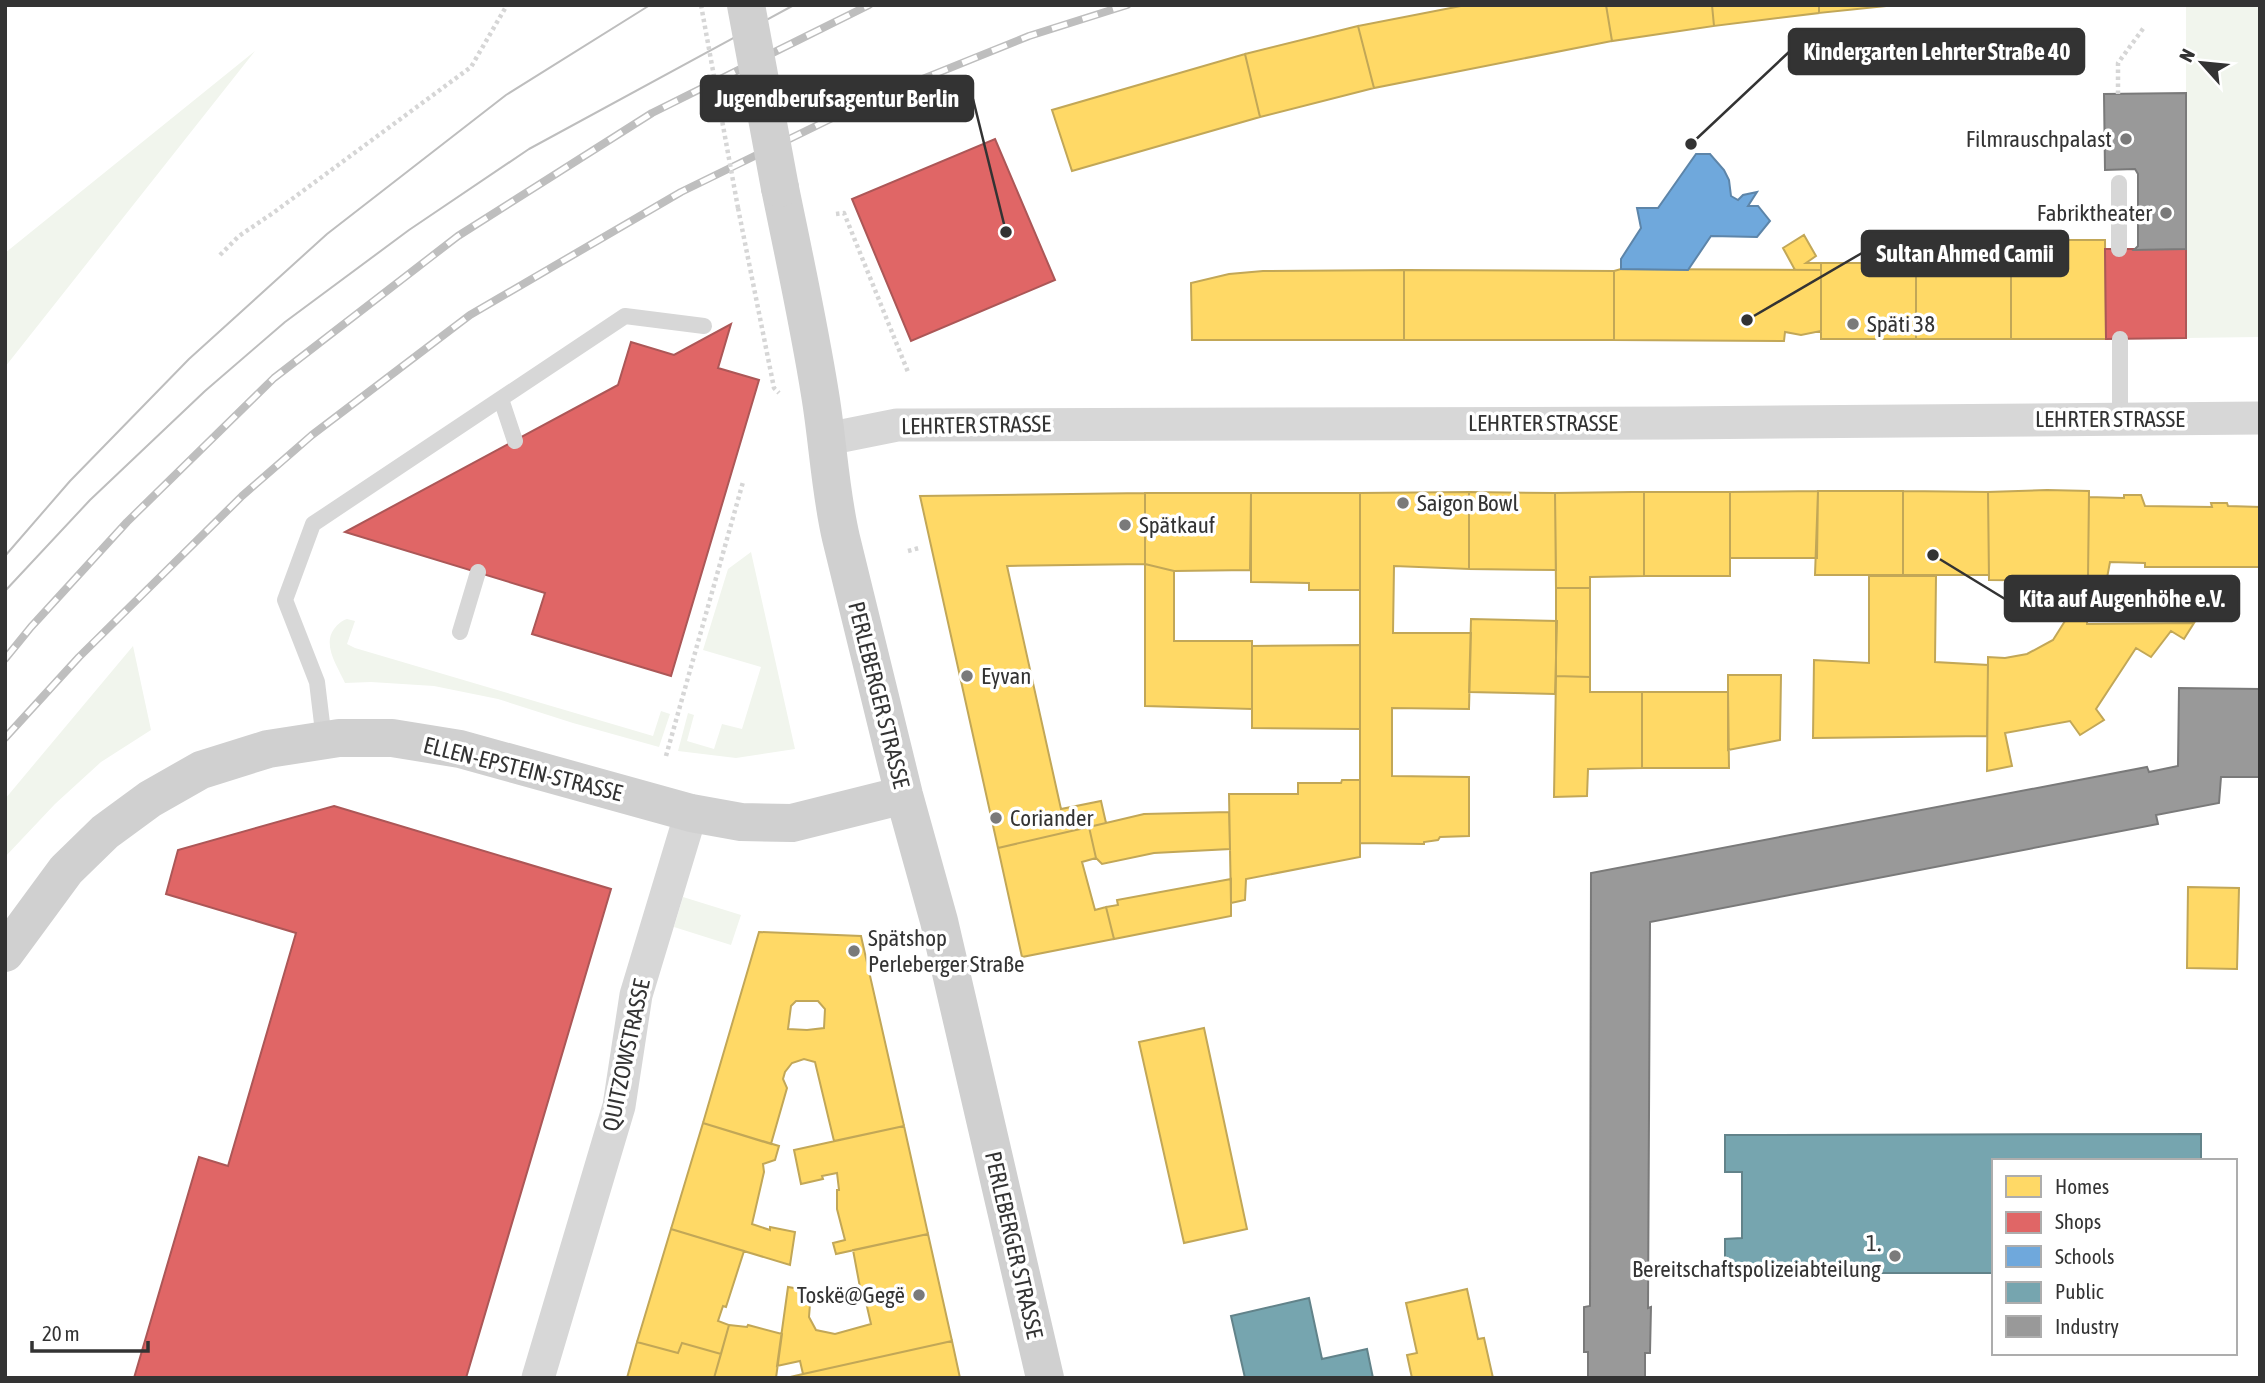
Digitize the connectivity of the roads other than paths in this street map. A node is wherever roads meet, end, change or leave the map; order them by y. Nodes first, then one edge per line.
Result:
1 (746, 5) edge
2 (2119, 183) dead end
3 (2119, 249) dead end
4 (704, 326) dead end
5 (2120, 339) dead end
6 (501, 399) junction
7 (2260, 418) edge
8 (2120, 419) junction
9 (827, 439) junction
10 (515, 441) dead end
11 (478, 572) dead end
12 (460, 632) dead end
13 (324, 740) junction
14 (904, 795) junction
15 (691, 813) junction
16 (5, 953) edge
17 (538, 1378) edge
18 (1045, 1378) edge

1 - 9 main road, PERLEBERGER STRASSE, bridge
2 - 3 lane
4 - 6 lane
5 - 8 lane
6 - 10 lane
6 - 13 lane
7 - 8 street, LEHRTER STRASSE
8 - 9 street, LEHRTER STRASSE
9 - 14 main road, PERLEBERGER STRASSE
11 - 12 lane
13 - 15 main road, ELLEN-EPSTEIN-STRASSE
13 - 16 main road, ELLEN-EPSTEIN-STRASSE
14 - 15 main road, ELLEN-EPSTEIN-STRASSE
14 - 18 main road, PERLEBERGER STRASSE
15 - 17 street, QUITZOWSTRASSE

